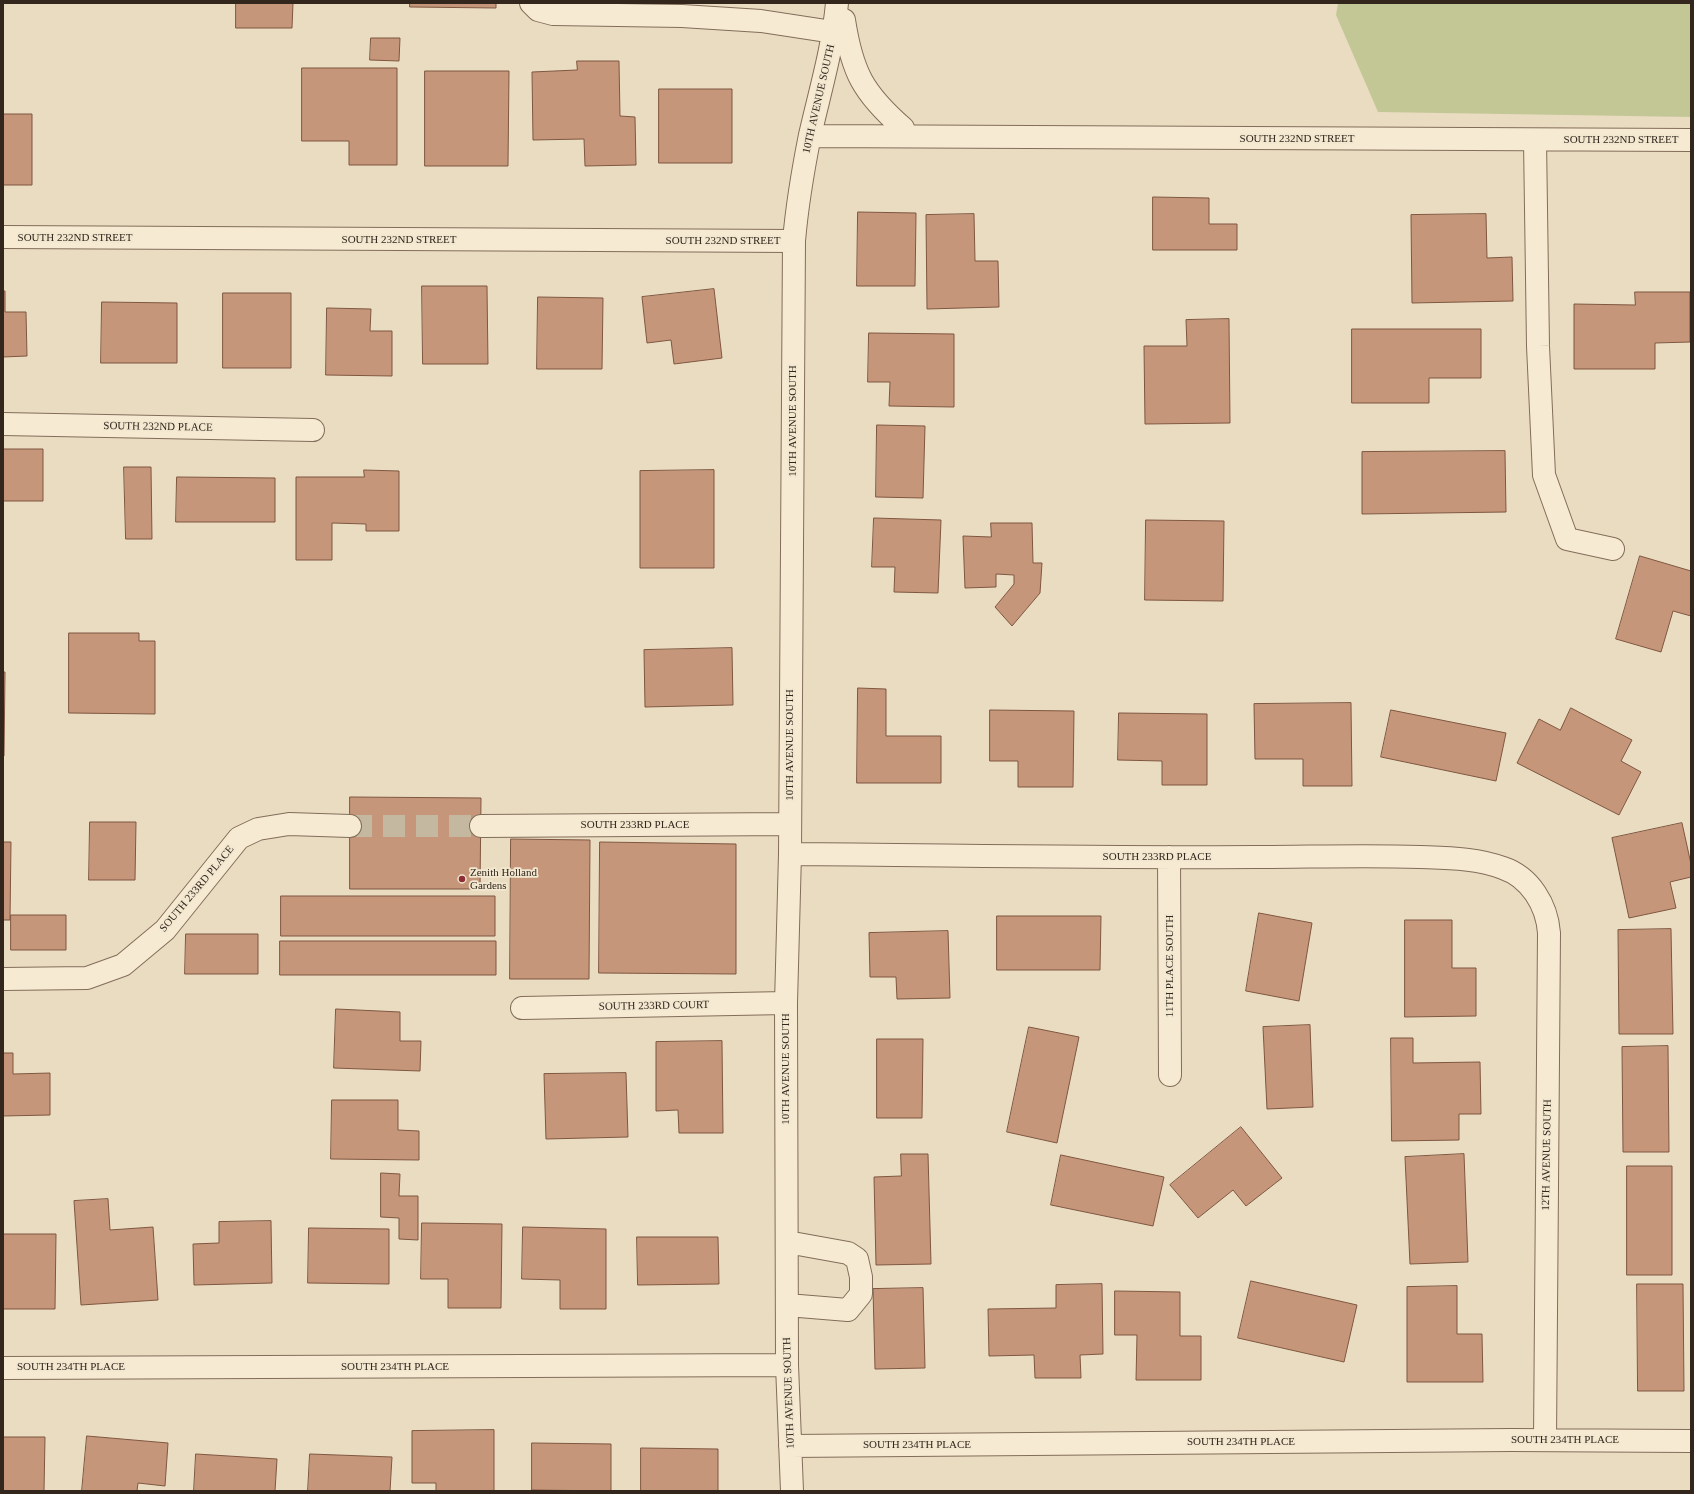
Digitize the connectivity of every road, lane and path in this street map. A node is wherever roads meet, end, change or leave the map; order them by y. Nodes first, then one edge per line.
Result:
1 (531, 3) edge
2 (838, 3) edge
3 (841, 3) edge
4 (840, 33) junction
5 (810, 136) junction
6 (903, 136) junction
7 (1535, 140) junction
8 (1691, 140) edge
9 (3, 238) edge
10 (794, 241) junction
11 (3, 424) edge
12 (313, 430) dead end
13 (1613, 549) dead end
14 (790, 824) junction
15 (350, 826) tunnel mouth
16 (481, 826) tunnel mouth
17 (790, 854) junction
18 (1169, 857) junction
19 (1521, 878) joint
20 (3, 979) edge
21 (786, 1003) junction
22 (522, 1008) dead end
23 (1170, 1075) dead end
24 (787, 1242) junction
25 (788, 1305) junction
26 (787, 1366) junction
27 (3, 1368) edge
28 (1544, 1440) junction
29 (1691, 1441) edge
30 (790, 1446) junction
31 (792, 1491) edge

1 - 4 street
2 - 4 street, 10TH AVENUE SOUTH
3 - 4 street
4 - 5 street, 10TH AVENUE SOUTH
4 - 6 street
5 - 6 street, SOUTH 232ND STREET
5 - 10 street, 10TH AVENUE SOUTH
6 - 7 street, SOUTH 232ND STREET
7 - 8 street, SOUTH 232ND STREET
7 - 13 street
9 - 10 street, SOUTH 232ND STREET
10 - 14 street, 10TH AVENUE SOUTH
11 - 12 street, SOUTH 232ND PLACE
14 - 16 street, SOUTH 233RD PLACE
14 - 17 street, 10TH AVENUE SOUTH
15 - 20 street, SOUTH 233RD PLACE
17 - 18 street, SOUTH 233RD PLACE
17 - 21 street, 10TH AVENUE SOUTH
18 - 19 street, SOUTH 233RD PLACE
18 - 23 street, 11TH PLACE SOUTH
19 - 28 street, 12TH AVENUE SOUTH
21 - 22 street, SOUTH 233RD COURT
21 - 24 street, 10TH AVENUE SOUTH
24 - 25 street, 10TH AVENUE SOUTH
24 - 25 street
25 - 26 street, 10TH AVENUE SOUTH
26 - 27 street, SOUTH 234TH PLACE
26 - 30 street, 10TH AVENUE SOUTH
28 - 29 street, SOUTH 234TH PLACE
28 - 30 street, SOUTH 234TH PLACE
30 - 31 street, 10TH AVENUE SOUTH

